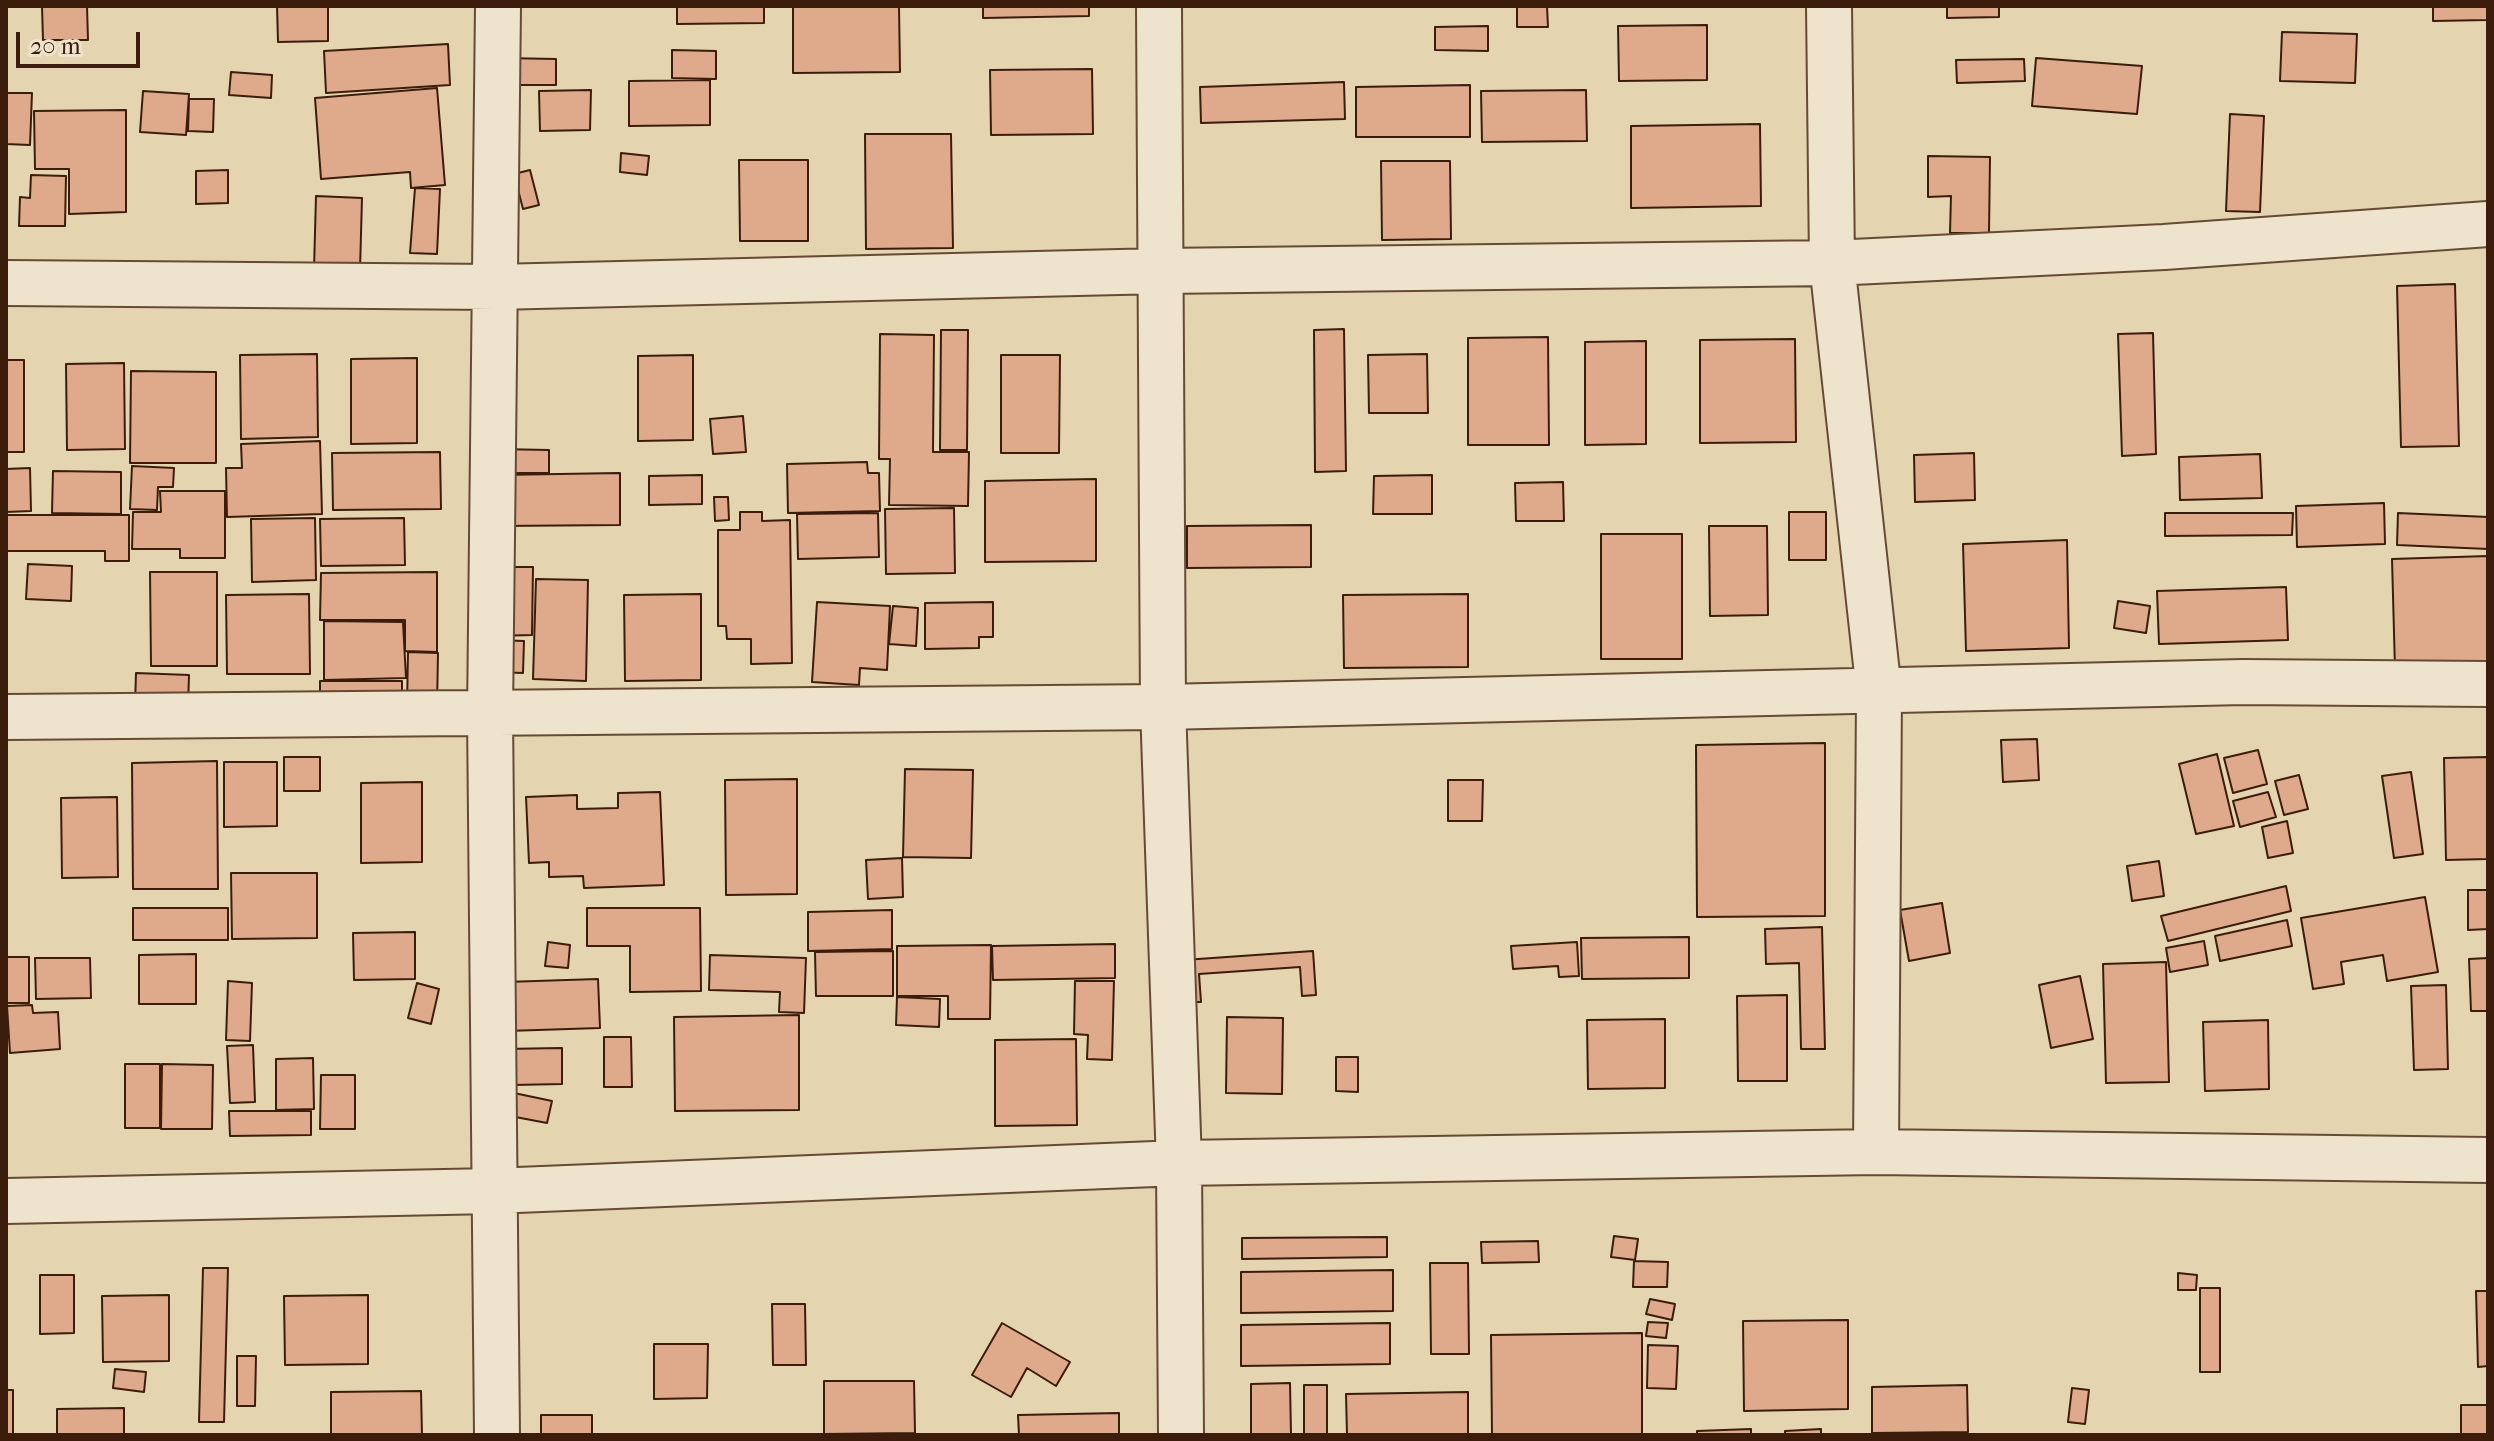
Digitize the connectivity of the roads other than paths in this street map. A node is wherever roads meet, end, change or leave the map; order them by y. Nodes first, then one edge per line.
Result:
1 (498, 6) edge
2 (1159, 6) edge
3 (1829, 6) edge
4 (2488, 224) edge
5 (1832, 263) junction
6 (1161, 271) junction
7 (6, 283) edge
8 (495, 287) junction
9 (2488, 684) edge
10 (1879, 692) junction
11 (1163, 707) junction
12 (490, 714) junction
13 (6, 717) edge
14 (1876, 1152) junction
15 (2488, 1160) edge
16 (1179, 1163) junction
17 (493, 1191) junction
18 (6, 1201) edge
19 (497, 1435) edge
20 (1181, 1435) edge

1 - 8 street
2 - 6 street
3 - 5 street
4 - 5 street
5 - 6 street
5 - 10 street
6 - 8 street
6 - 11 street
7 - 8 street
8 - 12 street
9 - 10 street
10 - 11 street
10 - 14 street
11 - 12 street
11 - 16 street
12 - 13 street
12 - 17 street
14 - 15 street
14 - 16 street
16 - 17 street
16 - 20 street
17 - 18 street
17 - 19 street

